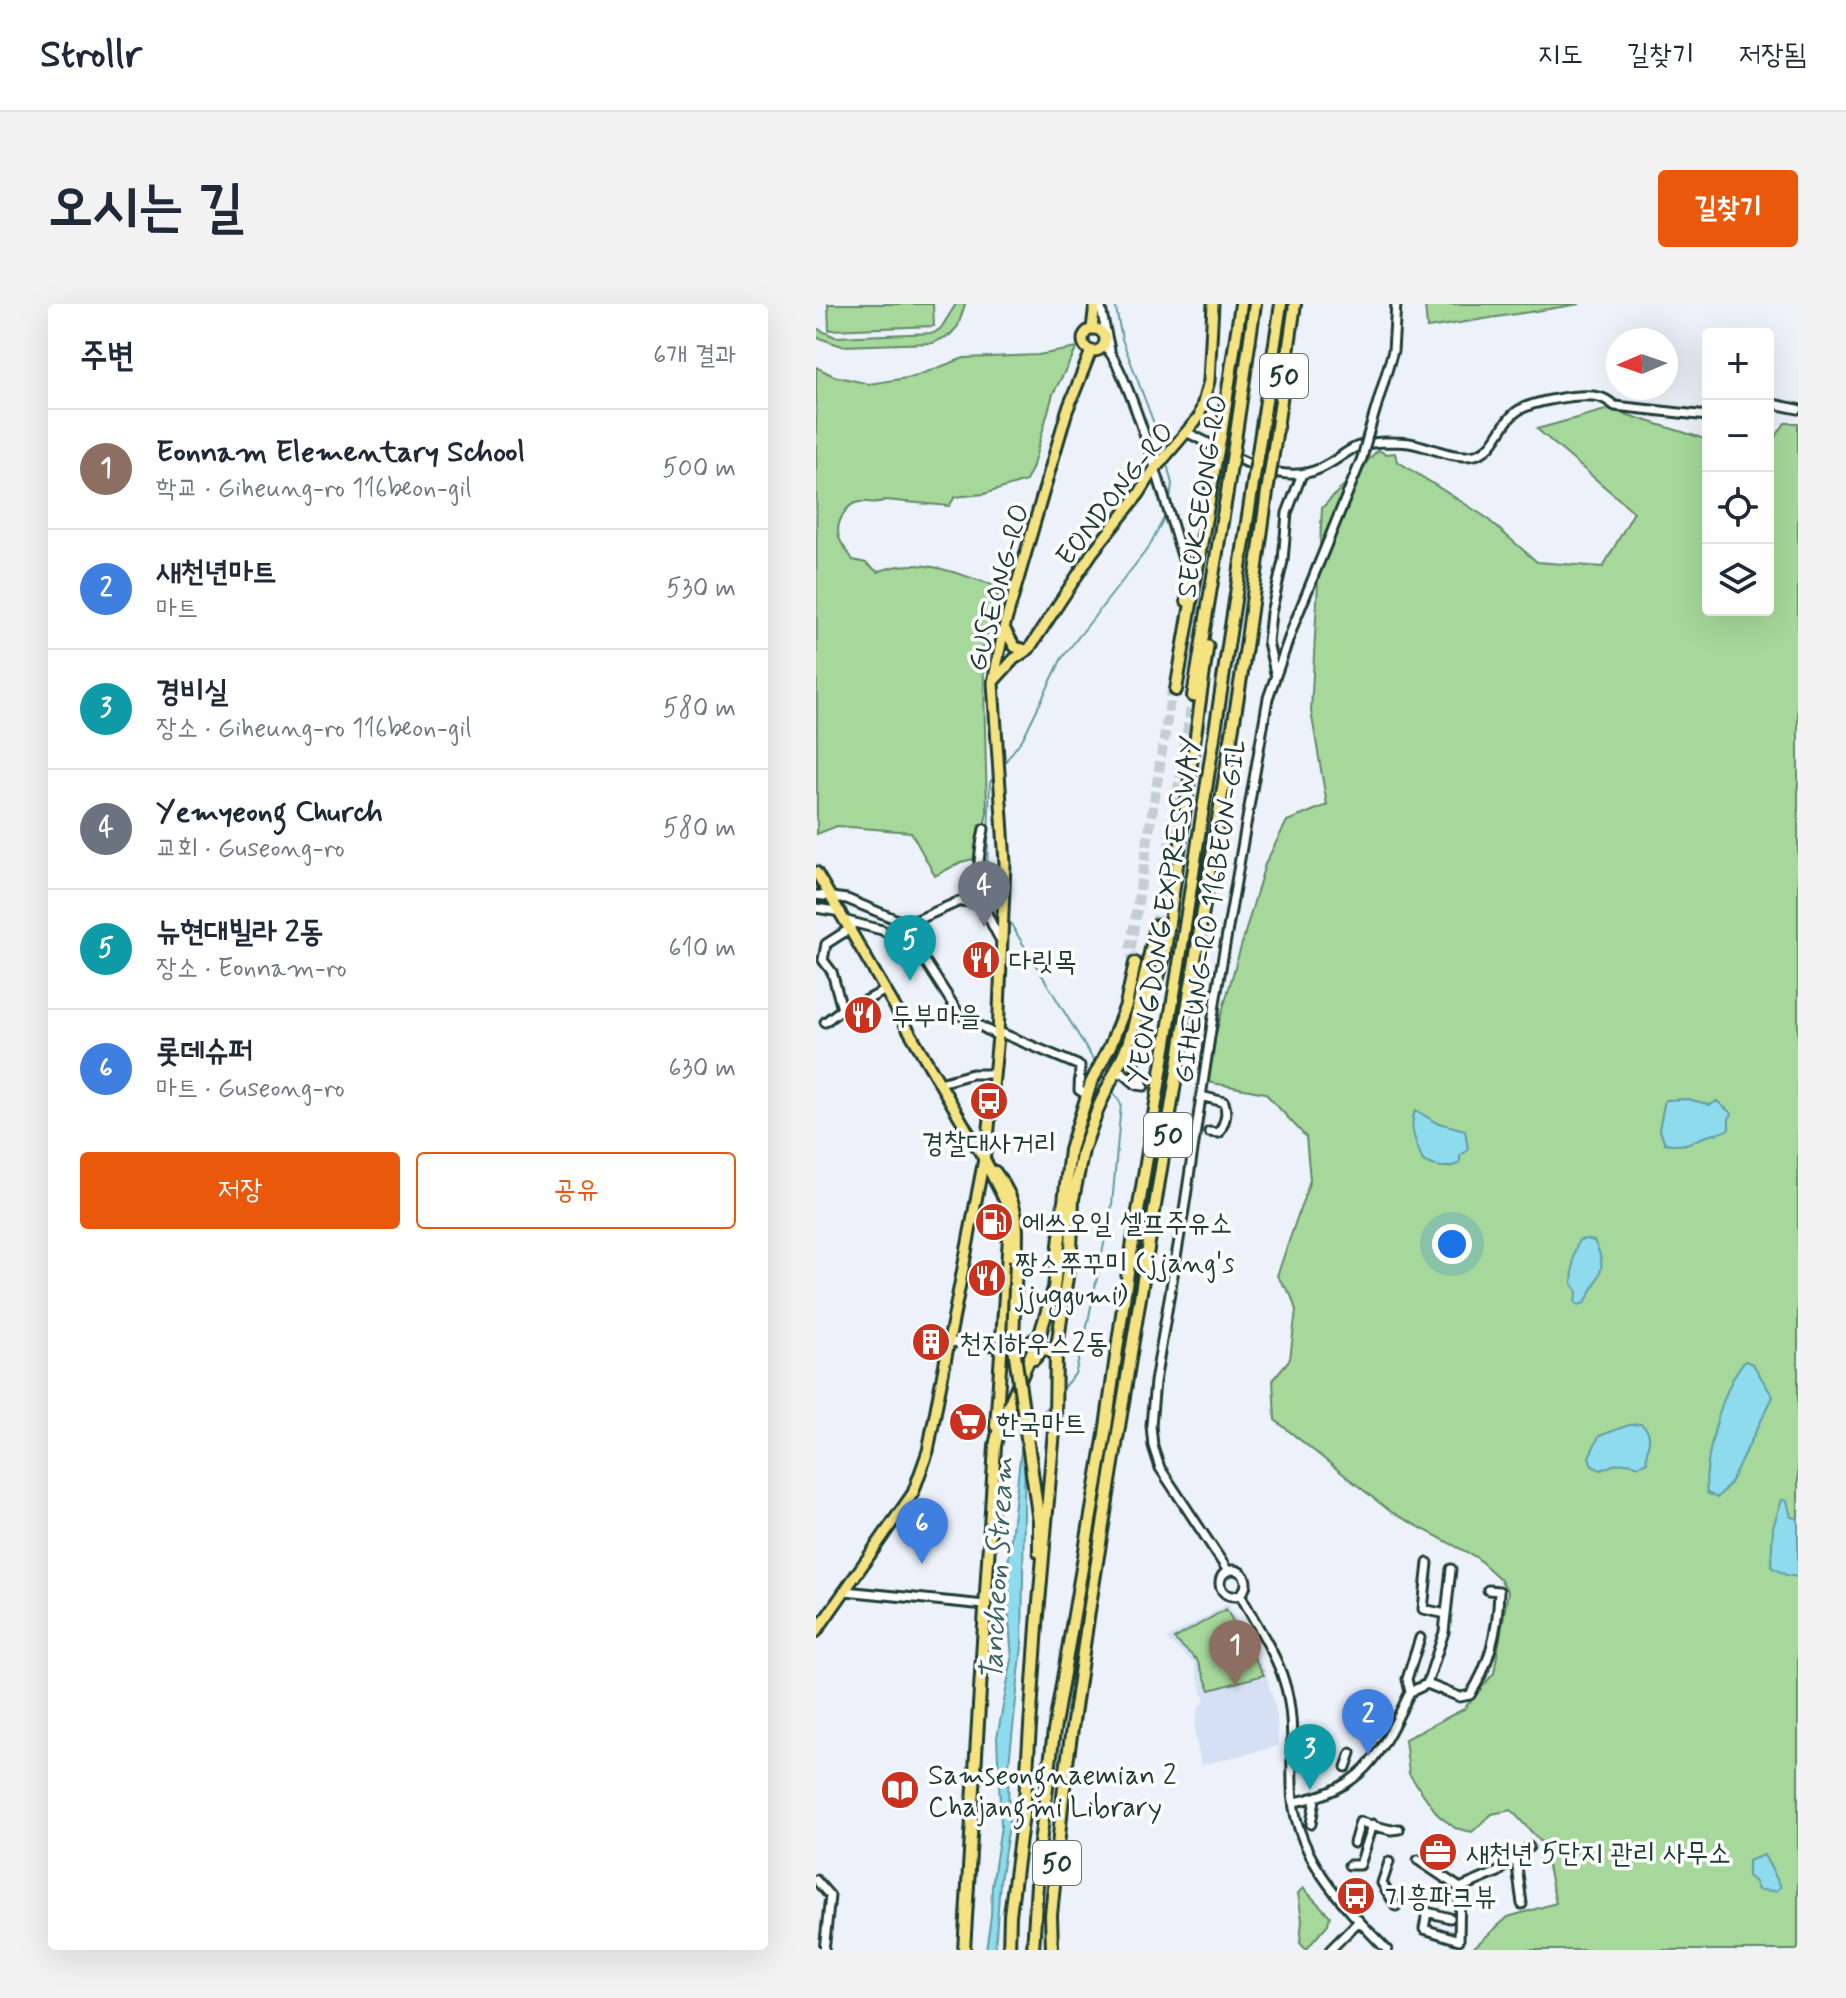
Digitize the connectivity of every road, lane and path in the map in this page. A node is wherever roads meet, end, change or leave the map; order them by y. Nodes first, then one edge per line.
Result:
1 (1098, 304) edge
2 (1213, 304) edge
3 (1241, 304) edge
4 (1255, 304) edge
5 (1281, 304) edge
6 (1295, 304) edge
7 (1396, 304) edge
8 (1092, 329) junction
9 (1107, 349) junction
10 (1091, 351) junction
11 (1774, 404) edge
12 (1798, 409) edge
13 (1702, 415) edge
14 (1188, 433) junction
15 (1158, 466) junction
16 (1302, 474) junction
17 (1187, 571) joint
18 (1004, 628) junction
19 (1268, 642) junction
20 (1208, 646) tunnel mouth
21 (1286, 647) junction
22 (1029, 649) junction
23 (1276, 675) junction
24 (993, 683) junction
25 (1193, 696) tunnel mouth
26 (984, 829) dead end
27 (816, 872) edge
28 (816, 895) edge
29 (833, 898) junction
30 (982, 903) junction
31 (816, 908) edge
32 (846, 920) junction
33 (1156, 926) tunnel mouth
34 (1003, 943) junction
35 (820, 963) edge
36 (1135, 963) tunnel mouth
37 (886, 990) junction
38 (842, 1009) junction
39 (825, 1022) dead end
40 (1134, 1025) junction
41 (999, 1034) junction
42 (1126, 1051) junction
43 (994, 1074) junction
44 (1117, 1075) dead end
45 (940, 1083) junction
46 (1087, 1095) junction
47 (1201, 1096) junction
48 (1209, 1132) dead end
49 (984, 1159) junction
50 (1040, 1334) junction
51 (950, 1342) junction
52 (1002, 1346) junction
53 (1056, 1354) junction
54 (1023, 1373) junction
55 (995, 1446) junction
56 (1428, 1563) dead end
57 (1451, 1569) dead end
58 (1228, 1571) junction
59 (1488, 1590) dead end
60 (845, 1591) junction
61 (1240, 1594) junction
62 (985, 1605) junction
63 (1446, 1614) junction
64 (1037, 1626) junction
65 (816, 1632) edge
66 (1420, 1638) dead end
67 (1471, 1676) dead end
68 (1480, 1680) junction
69 (1427, 1684) junction
70 (1410, 1692) junction
71 (1351, 1753) dead end
72 (1369, 1765) junction
73 (1346, 1767) dead end
74 (1380, 1768) dead end
75 (1315, 1799) junction
76 (1294, 1802) junction
77 (1311, 1824) dead end
78 (1373, 1824) junction
79 (1399, 1829) dead end
80 (1354, 1843) dead end
81 (1529, 1847) dead end
82 (1516, 1859) junction
83 (1418, 1860) dead end
84 (1389, 1862) dead end
85 (1349, 1865) dead end
86 (816, 1880) edge
87 (1460, 1888) junction
88 (1522, 1904) dead end
89 (1396, 1906) dead end
90 (1450, 1918) dead end
91 (1359, 1921) junction
92 (1459, 1940) junction
93 (824, 1950) edge
94 (964, 1950) edge
95 (1009, 1950) edge
96 (1033, 1950) edge
97 (1052, 1950) edge
98 (1330, 1950) edge
99 (1387, 1950) edge
100 (1458, 1950) edge

1 - 8 main road
1 - 9 street
2 - 14 main road, EONDONG-RO
3 - 17 highway, SEOKSEONG-RO, bridge
4 - 25 highway, SEOKSEONG-RO, bridge
5 - 96 highway, YEONGDONG EXPRESSWAY / 50, bridge
6 - 97 highway, YEONGDONG EXPRESSWAY / 50, bridge
7 - 21 street, GIHEUNG-RO 116BEON-GIL, bridge
8 - 9 main road
8 - 10 main road, GUSEONG-RO
9 - 10 main road
9 - 15 street
10 - 18 main road, GUSEONG-RO
11 - 12 street
13 - 16 street
14 - 15 main road, EONDONG-RO
14 - 16 street
15 - 17 street
15 - 22 main road, EONDONG-RO
16 - 19 street
18 - 22 main road
18 - 24 main road, GUSEONG-RO
19 - 21 street
19 - 23 street
20 - 40 main road
21 - 23 street, GIHEUNG-RO 116BEON-GIL
22 - 24 main road, EONDONG-RO
23 - 47 street, GIHEUNG-RO 116BEON-GIL
24 - 34 main road, GUSEONG-RO
26 - 30 street
27 - 29 main road
28 - 29 street
29 - 30 street
29 - 32 main road
30 - 34 street
31 - 32 street
32 - 35 street
32 - 37 main road
32 - 41 street
33 - 40 highway
34 - 41 main road, GUSEONG-RO
35 - 38 street
36 - 46 highway
37 - 38 street
37 - 45 main road
38 - 39 street
40 - 42 highway
41 - 43 main road, GUSEONG-RO
41 - 46 street
42 - 44 street
42 - 53 highway
43 - 45 street
43 - 49 main road, GUSEONG-RO
45 - 49 main road
46 - 50 highway
47 - 48 street
47 - 58 street, GIHEUNG-RO 116BEON-GIL
49 - 51 main road, GUSEONG-RO
49 - 52 highway
49 - 64 highway, bridge
50 - 52 street
50 - 54 highway
51 - 52 street
51 - 60 main road, GUSEONG-RO
52 - 55 highway
53 - 54 highway
53 - 64 highway
54 - 55 highway
55 - 62 highway
56 - 63 street
57 - 63 street
58 - 61 street
58 - 61 street
59 - 68 street
60 - 62 street
60 - 65 main road, GUSEONG-RO
61 - 76 street
62 - 94 highway
63 - 69 street
64 - 95 highway
66 - 70 street
67 - 68 street
68 - 69 street
69 - 70 street
70 - 72 street
71 - 73 street
72 - 74 street
72 - 75 street
75 - 76 street
75 - 77 street
76 - 91 street
78 - 79 street
78 - 80 street
78 - 85 street
81 - 82 street
82 - 87 street
82 - 88 street
83 - 87 street
84 - 89 street
86 - 93 street
87 - 92 street
90 - 92 street
91 - 98 street
91 - 99 street
92 - 100 street

